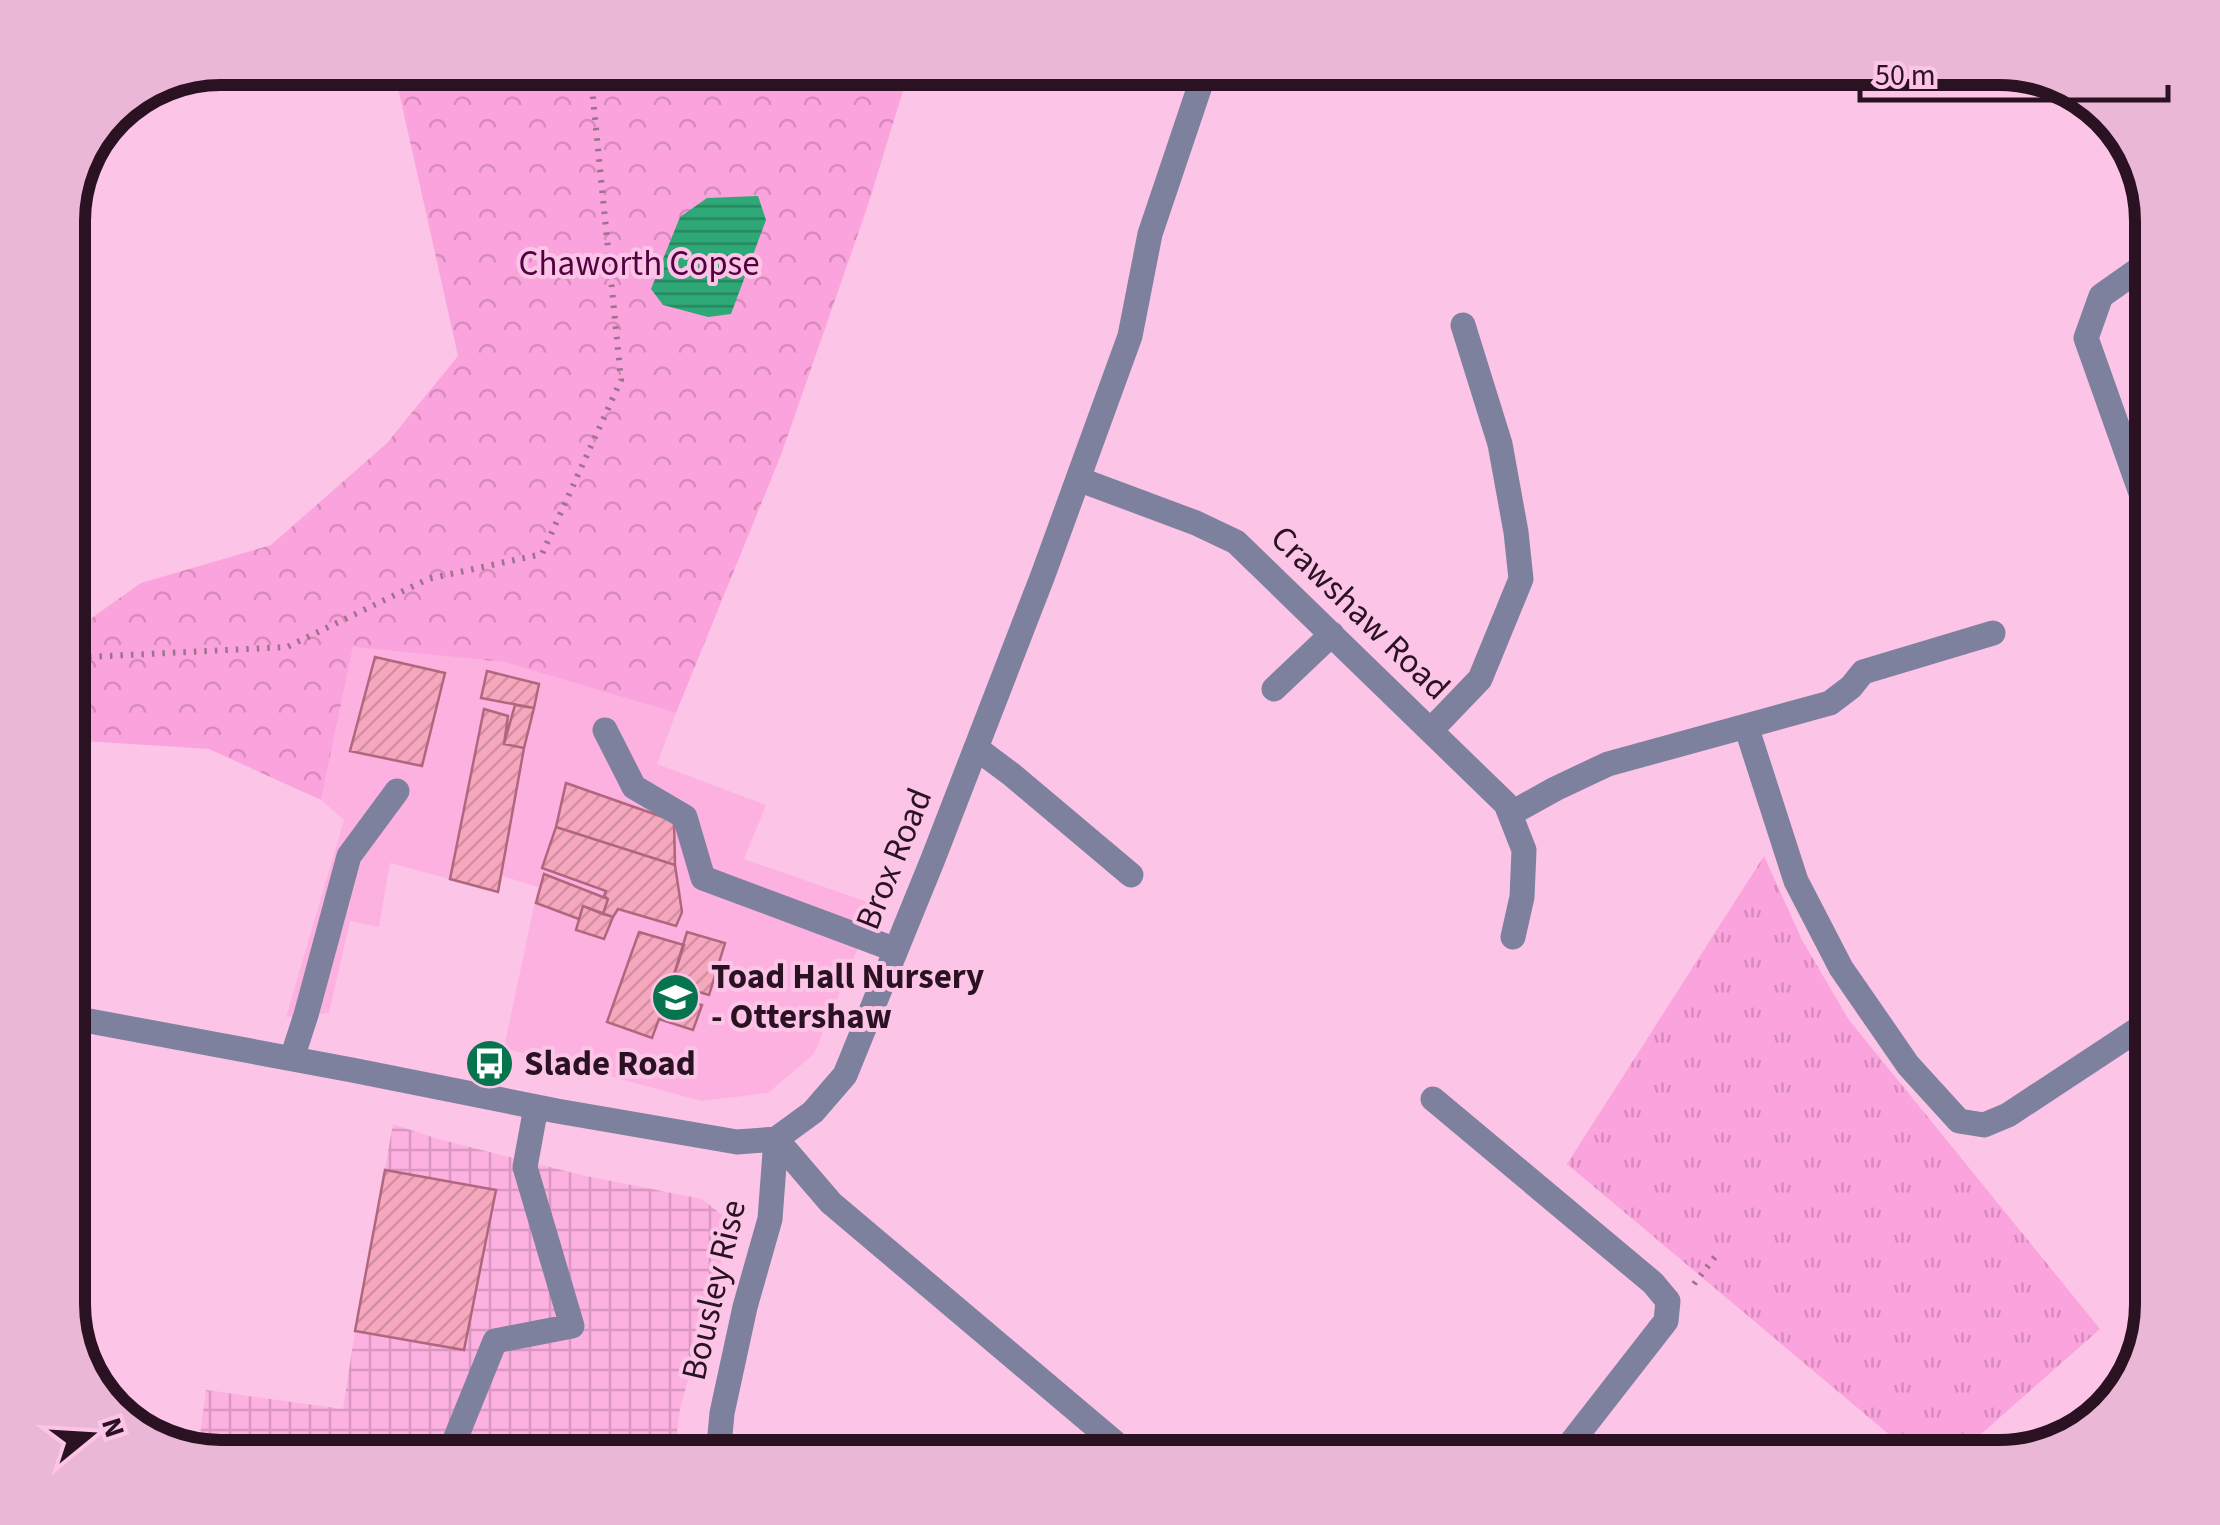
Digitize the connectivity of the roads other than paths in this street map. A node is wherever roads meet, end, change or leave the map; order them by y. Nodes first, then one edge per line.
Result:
1 (1200, 85) edge
2 (2135, 272) edge
3 (1463, 325) dead end
4 (2135, 476) edge
5 (1078, 479) junction
6 (1993, 632) dead end
7 (1332, 634) junction
8 (1274, 689) dead end
9 (1746, 726) junction
10 (605, 730) dead end
11 (1430, 730) junction
12 (976, 748) junction
13 (397, 791) dead end
14 (1510, 814) junction
15 (1132, 875) dead end
16 (1513, 937) dead end
17 (896, 950) junction
18 (85, 1019) edge
19 (2135, 1031) edge
20 (292, 1058) junction
21 (1433, 1100) dead end
22 (536, 1107) junction
23 (776, 1138) junction
24 (1578, 1436) junction
25 (455, 1440) edge
26 (720, 1440) edge
27 (1110, 1440) edge
28 (1575, 1440) edge
29 (1583, 1440) edge

1 - 5 street, Brox Road
2 - 4 street
3 - 11 street
5 - 7 street, Crawshaw Road
5 - 12 street, Brox Road
6 - 9 street
7 - 8 street
7 - 11 street, Crawshaw Road
9 - 14 street
9 - 19 street
10 - 17 street
11 - 14 street, Crawshaw Road
12 - 15 street
12 - 17 street, Brox Road
13 - 20 street
14 - 16 street, Crawshaw Road
17 - 23 street, Brox Road
18 - 20 street
20 - 22 street
21 - 24 street
22 - 23 street
22 - 25 street
23 - 26 street, Bousley Rise
23 - 27 street
24 - 28 street
24 - 29 street

